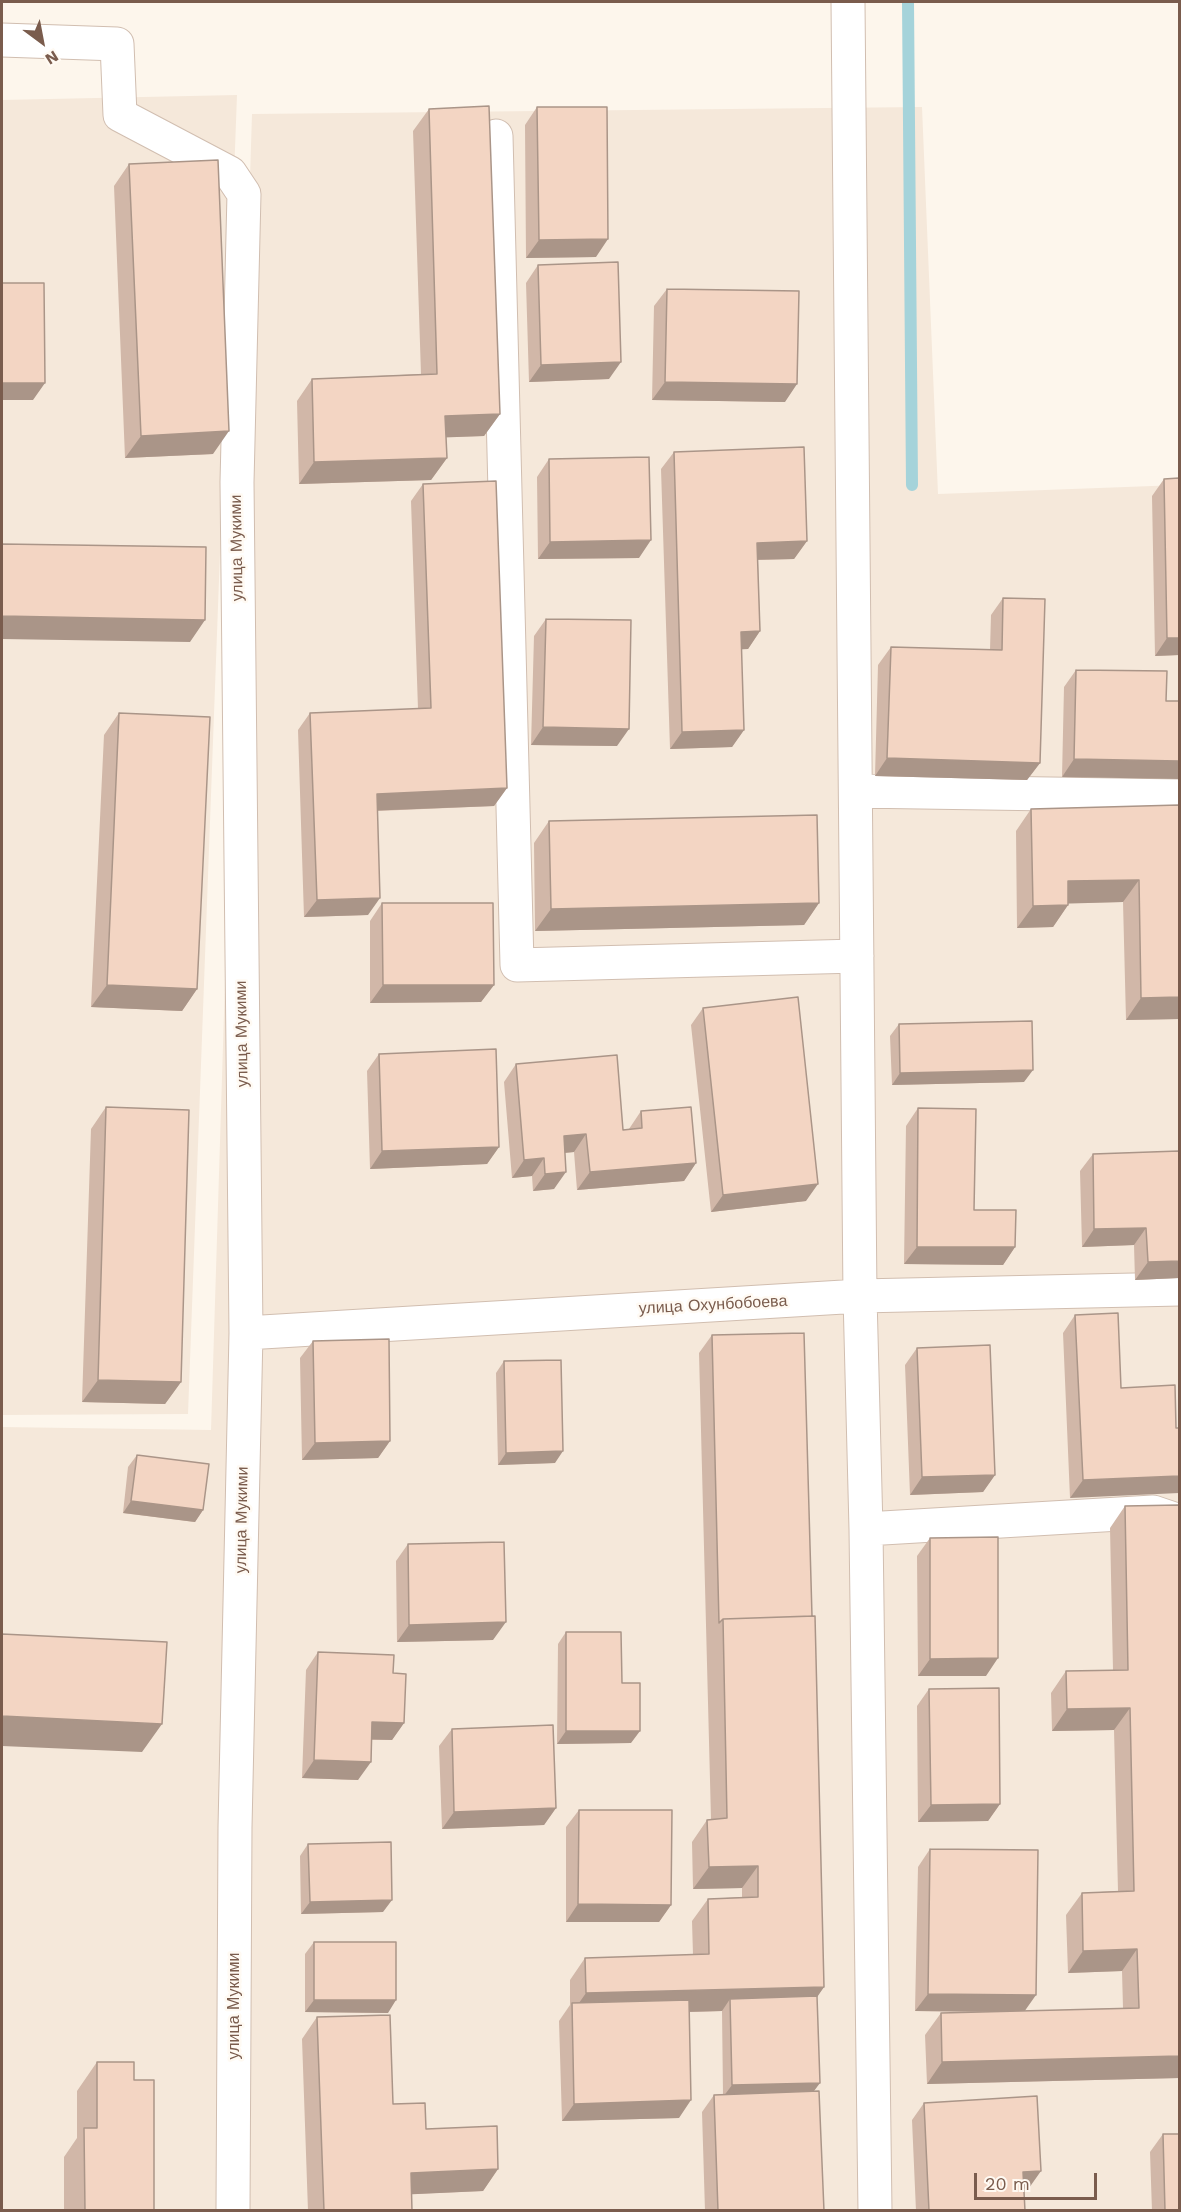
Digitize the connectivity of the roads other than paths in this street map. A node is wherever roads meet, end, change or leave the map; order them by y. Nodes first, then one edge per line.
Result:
1 (848, 2) edge
2 (2, 40) edge
3 (496, 136) dead end
4 (856, 791) junction
5 (1179, 796) edge
6 (857, 956) junction
7 (1179, 1289) edge
8 (860, 1296) junction
9 (246, 1333) junction
10 (1179, 1521) edge
11 (866, 1529) junction
12 (233, 2211) edge
13 (875, 2211) edge

1 - 4 street
2 - 9 street, улица Мукими
3 - 6 street
4 - 5 street
4 - 6 street
6 - 8 street
7 - 8 street, улица Охунбобоева
8 - 9 street, улица Охунбобоева
8 - 11 street
9 - 12 street, улица Мукими
10 - 11 street
11 - 13 street

